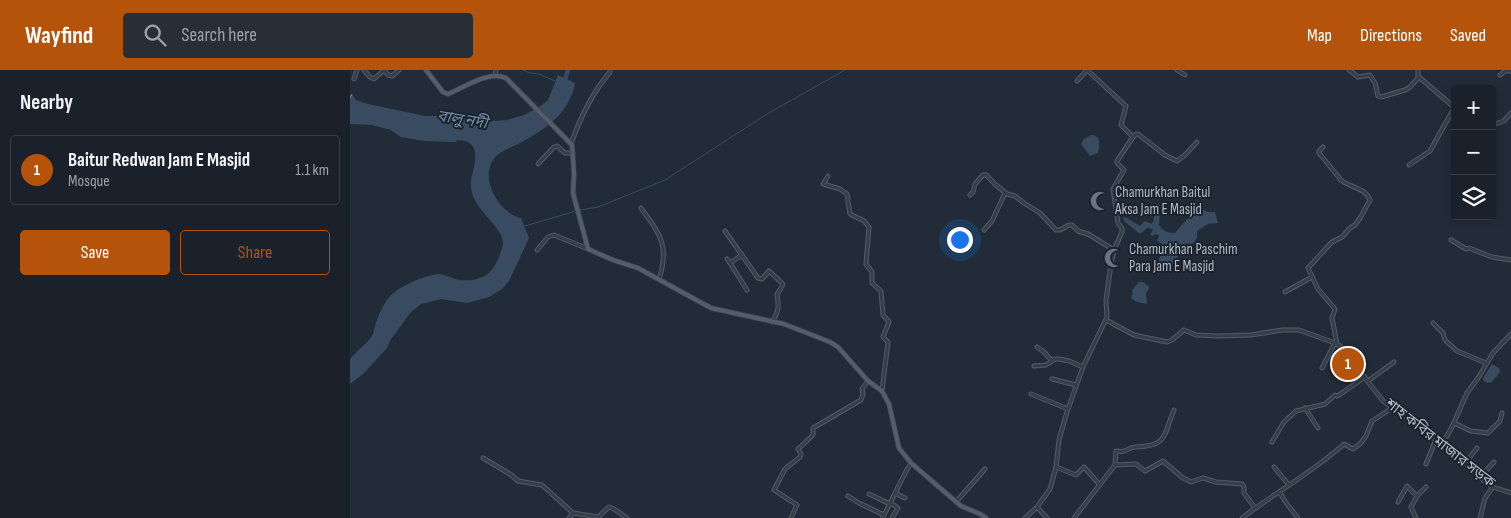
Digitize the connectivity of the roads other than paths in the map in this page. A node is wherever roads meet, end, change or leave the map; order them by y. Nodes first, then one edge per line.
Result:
1 (357, 70) edge
2 (364, 70) edge
3 (384, 70) edge
4 (399, 70) edge
5 (426, 70) edge
6 (496, 70) edge
7 (610, 70) edge
8 (1177, 70) edge
9 (1349, 70) edge
10 (1418, 70) edge
11 (1511, 71) edge
12 (496, 75) junction
13 (1185, 75) dead end
14 (1500, 75) dead end
15 (1418, 77) junction
16 (354, 79) dead end
17 (1077, 81) dead end
18 (1451, 105) edge
19 (1511, 113) edge
20 (1451, 115) edge
21 (1496, 124) edge
22 (1133, 137) junction
23 (1197, 142) dead end
24 (571, 144) junction
25 (1323, 147) dead end
26 (573, 153) junction
27 (538, 164) dead end
28 (1409, 165) dead end
29 (828, 176) dead end
30 (1005, 192) junction
31 (970, 194) dead end
32 (641, 208) dead end
33 (984, 230) dead end
34 (725, 231) dead end
35 (1451, 240) dead end
36 (588, 249) junction
37 (537, 250) dead end
38 (1114, 250) junction
39 (742, 255) junction
40 (727, 259) dead end
41 (1511, 260) edge
42 (730, 263) junction
43 (1312, 277) junction
44 (659, 279) junction
45 (747, 290) dead end
46 (1285, 292) dead end
47 (1106, 320) junction
48 (772, 322) junction
49 (1433, 323) dead end
50 (1511, 334) edge
51 (1336, 344) junction
52 (1036, 347) dead end
53 (1052, 361) junction
54 (1394, 362) dead end
55 (1486, 362) junction
56 (1034, 366) dead end
57 (1083, 367) junction
58 (1322, 368) dead end
59 (1365, 377) junction
60 (1052, 379) dead end
61 (868, 381) junction
62 (1368, 381) junction
63 (1076, 385) junction
64 (882, 391) junction
65 (1031, 394) dead end
66 (1305, 408) junction
67 (1392, 408) junction
68 (1068, 409) junction
69 (1174, 410) dead end
70 (1502, 413) dead end
71 (1454, 423) junction
72 (1318, 428) dead end
73 (1436, 439) junction
74 (1272, 442) dead end
75 (1442, 444) junction
76 (1477, 448) dead end
77 (484, 458) dead end
78 (1466, 462) junction
79 (1494, 462) dead end
80 (912, 463) junction
81 (1426, 464) dead end
82 (1115, 465) junction
83 (1056, 467) junction
84 (1274, 467) dead end
85 (985, 469) dead end
86 (1480, 477) junction
87 (1100, 484) junction
88 (1289, 485) junction
89 (1493, 487) junction
90 (1426, 488) dead end
91 (895, 493) junction
92 (1280, 493) junction
93 (1511, 493) edge
94 (869, 494) dead end
95 (848, 496) dead end
96 (1417, 496) junction
97 (905, 498) dead end
98 (956, 502) junction
99 (1398, 502) dead end
100 (890, 504) junction
101 (1037, 507) junction
102 (1255, 508) junction
103 (573, 513) junction
104 (980, 514) junction
105 (883, 517) edge
106 (569, 518) edge
107 (627, 518) edge
108 (791, 518) edge
109 (892, 518) edge
110 (976, 518) edge
111 (986, 518) edge
112 (1025, 518) edge
113 (1047, 518) edge
114 (1075, 518) edge
115 (1242, 518) edge
116 (1298, 518) edge
117 (1416, 518) edge
118 (1480, 518) edge

1 - 16 street
2 - 3 street
3 - 4 street
5 - 12 main road
6 - 12 street
7 - 24 street
8 - 13 street
9 - 15 street
10 - 15 street
11 - 14 street
12 - 24 main road
15 - 18 street
17 - 22 street
19 - 21 street
20 - 28 street
22 - 23 street
22 - 38 street
24 - 26 main road
25 - 43 street
26 - 27 street
26 - 36 main road
29 - 64 street
30 - 31 street
30 - 33 street
30 - 38 street
32 - 44 street
34 - 39 street
35 - 41 street
36 - 37 street
36 - 44 main road
38 - 47 street
39 - 42 street
39 - 48 street
40 - 42 street
42 - 45 street
43 - 46 street
43 - 51 street
44 - 48 main road
47 - 51 street, শাহ কবির মাজার সড়ক
47 - 57 street
48 - 61 main road
49 - 55 street
50 - 55 street
51 - 58 street
51 - 59 street, শাহ কবির মাজার সড়ক
52 - 53 street
53 - 56 street
53 - 57 street
54 - 62 street
55 - 71 street
57 - 63 street
59 - 62 street, শাহ কবির মাজার সড়ক
59 - 66 street
60 - 63 street
61 - 64 main road
61 - 108 street
62 - 67 street, শাহ কবির মাজার সড়ক
63 - 68 street
64 - 80 main road
65 - 68 street
66 - 72 street
66 - 74 street
67 - 73 street, শাহ কবির মাজার সড়ক
67 - 88 street
68 - 83 street
69 - 82 street
70 - 71 street
71 - 75 street
73 - 75 street, শাহ কবির মাজার সড়ক
73 - 81 street
75 - 78 street, শাহ কবির মাজার সড়ক
76 - 78 street
77 - 103 street
78 - 86 street, শাহ কবির মাজার সড়ক
79 - 86 street
80 - 91 street
80 - 98 main road
82 - 87 street
82 - 102 street
83 - 87 street
83 - 101 street
84 - 88 street
85 - 98 street
86 - 89 street, শাহ কবির মাজার সড়ক
87 - 114 street
88 - 92 street
89 - 93 street, শাহ কবির মাজার সড়ক
89 - 118 street
90 - 96 street
91 - 97 street
91 - 100 street
92 - 102 street
92 - 116 street
94 - 100 street
95 - 105 street
96 - 99 street
96 - 117 street
98 - 104 main road
100 - 105 street
100 - 109 street
101 - 112 street
101 - 113 street
102 - 115 street
103 - 106 street
103 - 107 street
104 - 110 street
104 - 111 main road

